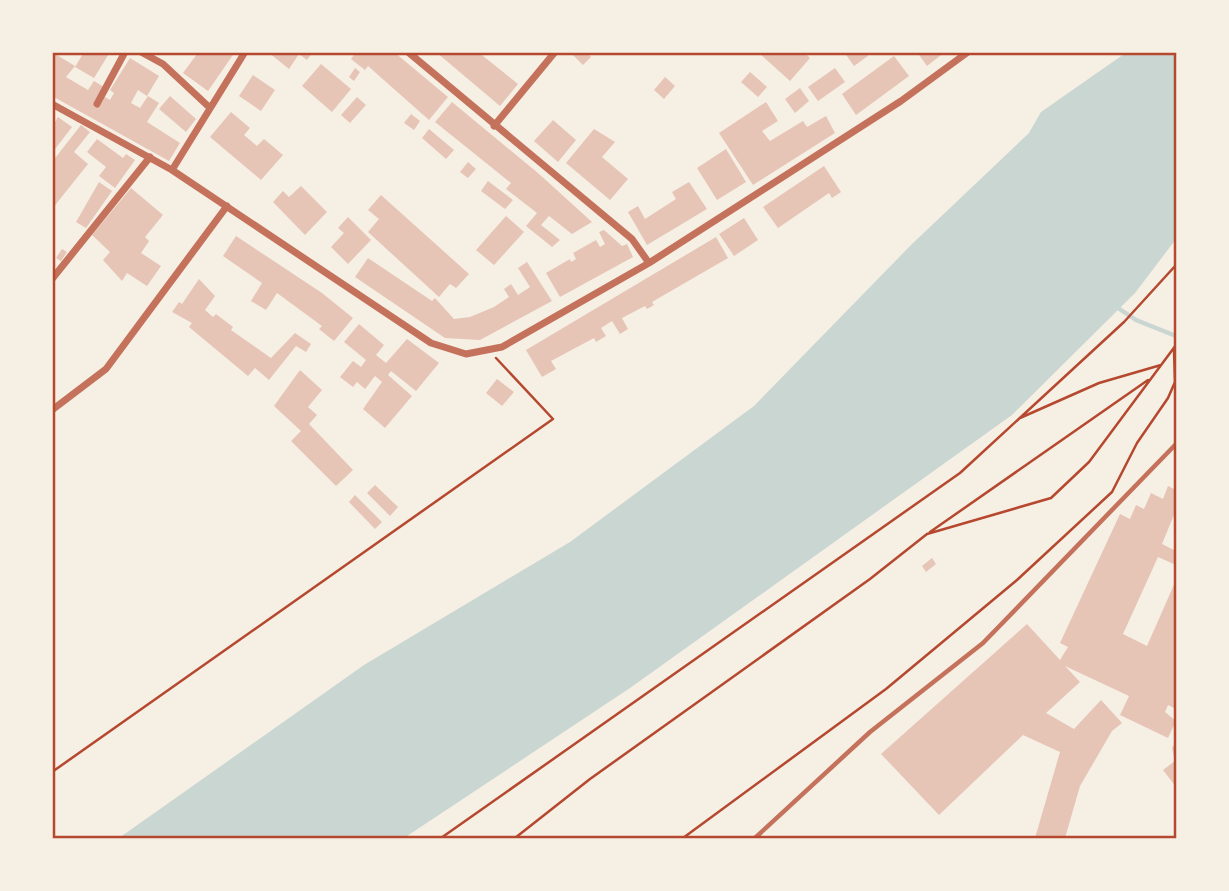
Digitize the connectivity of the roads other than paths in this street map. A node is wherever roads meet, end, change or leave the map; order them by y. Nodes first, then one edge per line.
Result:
1 (125, 52) edge
2 (141, 52) edge
3 (245, 52) edge
4 (408, 52) edge
5 (555, 52) edge
6 (968, 52) edge
7 (52, 104) edge
8 (97, 104) dead end
9 (209, 107) junction
10 (494, 126) junction
11 (150, 157) junction
12 (172, 170) junction
13 (227, 206) junction
14 (649, 263) junction
15 (52, 279) edge
16 (52, 410) edge
17 (1177, 444) edge
18 (755, 838) edge

1 - 8 street
2 - 9 street
3 - 9 street
4 - 10 street
5 - 10 street
6 - 14 street
7 - 11 street
9 - 12 street
10 - 14 street
11 - 12 street
11 - 15 street
12 - 13 street
13 - 14 street
13 - 16 street
17 - 18 lane

